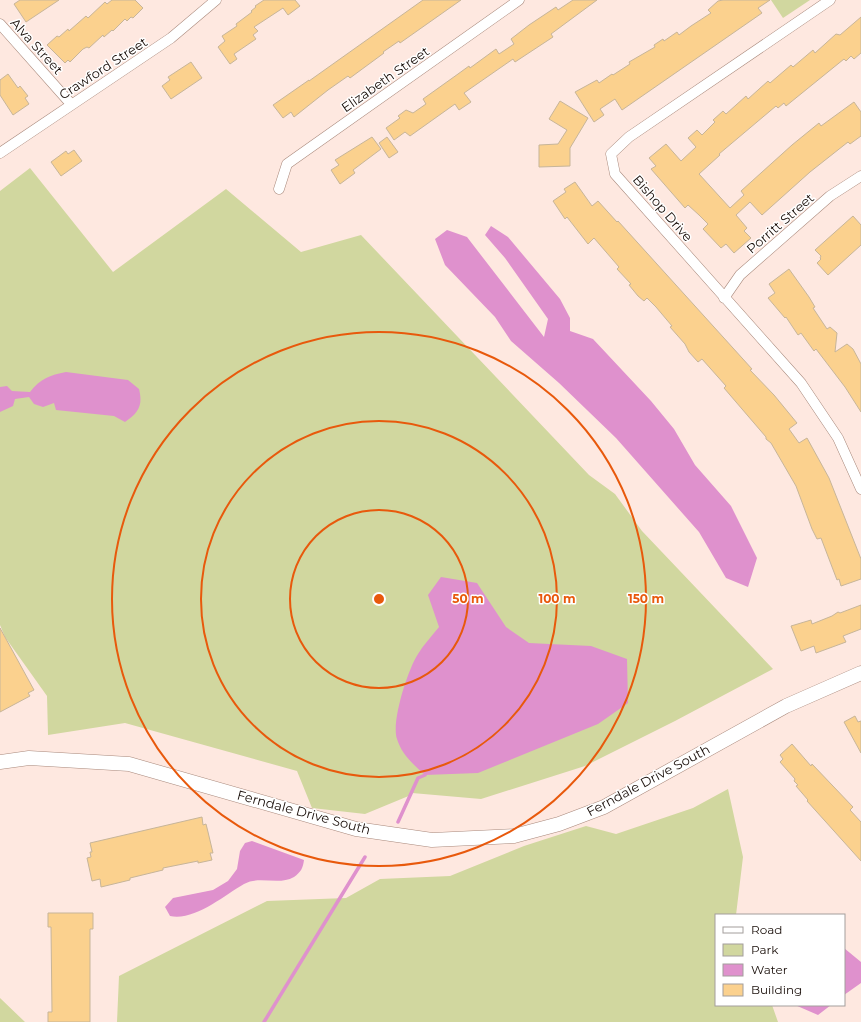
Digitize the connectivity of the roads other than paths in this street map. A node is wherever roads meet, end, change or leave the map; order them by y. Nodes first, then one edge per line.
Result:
1 (216, 0) edge
2 (519, 0) edge
3 (830, 0) edge
4 (0, 24) edge
5 (71, 104) junction
6 (0, 153) edge
7 (861, 176) edge
8 (279, 189) dead end
9 (724, 298) junction
10 (861, 489) edge
11 (861, 673) edge
12 (0, 762) edge

1 - 5 street, Crawford Street
2 - 8 street, Elizabeth Street
3 - 9 street, Bishop Drive
4 - 5 street, Alva Street
5 - 6 street, Crawford Street
7 - 9 street, Porritt Street
9 - 10 street, Bishop Drive
11 - 12 main road, Ferndale Drive South

